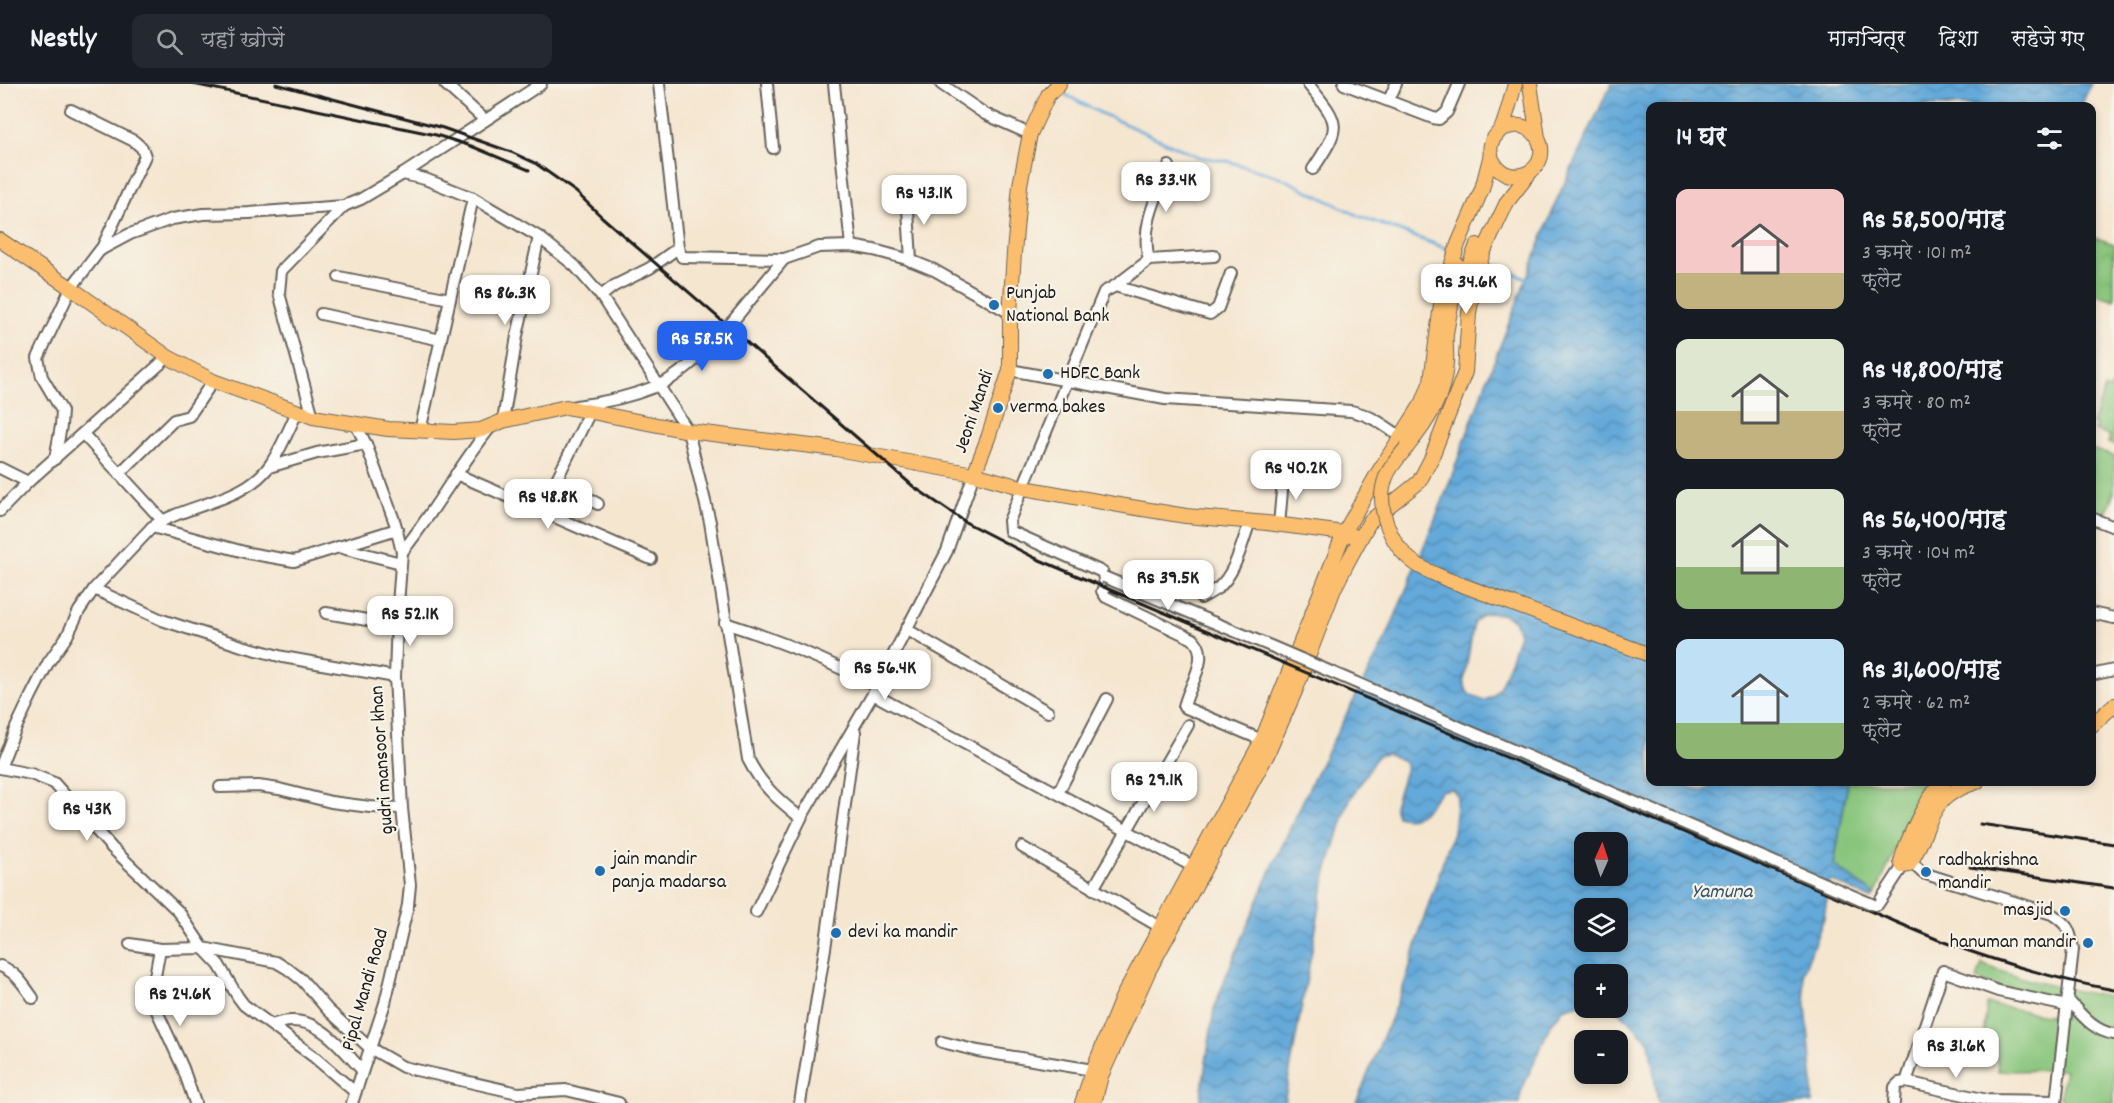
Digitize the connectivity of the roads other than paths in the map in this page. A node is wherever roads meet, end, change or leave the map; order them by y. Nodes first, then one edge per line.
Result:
1 (445, 84) edge
2 (541, 84) edge
3 (659, 84) edge
4 (767, 84) edge
5 (834, 84) edge
6 (941, 84) edge
7 (1059, 84) edge
8 (1308, 84) edge
9 (1344, 84) edge
10 (1396, 84) edge
11 (1460, 84) edge
12 (1515, 84) edge
13 (1530, 84) edge
14 (1389, 100) junction
15 (70, 110) dead end
16 (485, 120) junction
17 (1502, 129) junction
18 (1030, 134) junction
19 (1538, 138) junction
20 (773, 148) dead end
21 (1491, 154) junction
22 (1168, 166) dead end
23 (1312, 169) dead end
24 (1531, 171) junction
25 (404, 174) junction
26 (907, 192) dead end
27 (473, 198) junction
28 (344, 206) junction
29 (539, 237) junction
30 (0, 240) edge
31 (851, 246) junction
32 (678, 248) junction
33 (1470, 248) junction
34 (100, 250) junction
35 (1214, 256) dead end
36 (784, 259) junction
37 (1149, 260) junction
38 (911, 261) junction
39 (1464, 267) junction
40 (1231, 273) dead end
41 (339, 277) dead end
42 (1115, 286) junction
43 (71, 288) junction
44 (600, 296) junction
45 (450, 298) junction
46 (1010, 313) junction
47 (321, 314) dead end
48 (441, 340) junction
49 (168, 357) junction
50 (1010, 370) junction
51 (1067, 380) junction
52 (213, 381) junction
53 (659, 385) junction
54 (566, 407) junction
55 (297, 412) junction
56 (590, 412) junction
57 (313, 417) junction
58 (497, 423) junction
59 (356, 425) junction
60 (688, 430) junction
61 (420, 431) junction
62 (83, 434) junction
63 (1404, 442) junction
64 (366, 444) junction
65 (55, 459) junction
66 (269, 467) junction
67 (0, 468) edge
68 (1312, 469) dead end
69 (119, 474) junction
70 (456, 474) junction
71 (974, 474) junction
72 (28, 482) junction
73 (556, 482) junction
74 (1024, 488) junction
75 (598, 504) dead end
76 (0, 511) edge
77 (541, 511) junction
78 (162, 520) junction
79 (2096, 520) edge
80 (1250, 522) junction
81 (1279, 525) junction
82 (2114, 526) edge
83 (152, 527) junction
84 (397, 530) junction
85 (1344, 533) junction
86 (1360, 538) junction
87 (338, 547) junction
88 (401, 558) junction
89 (651, 559) dead end
90 (1103, 583) junction
91 (94, 589) junction
92 (1201, 598) dead end
93 (326, 613) dead end
94 (2096, 614) edge
95 (2114, 618) edge
96 (724, 623) junction
97 (396, 626) junction
98 (906, 628) junction
99 (1646, 654) edge
100 (2114, 670) edge
101 (2096, 674) edge
102 (395, 677) junction
103 (875, 690) junction
104 (1107, 699) dead end
105 (2114, 705) edge
106 (1048, 712) dead end
107 (2096, 721) edge
108 (856, 725) junction
109 (1188, 725) dead end
110 (1263, 740) junction
111 (1940, 786) edge
112 (1958, 786) edge
113 (220, 787) dead end
114 (1058, 793) junction
115 (402, 808) junction
116 (1926, 816) junction
117 (801, 818) junction
118 (1127, 831) junction
119 (1022, 847) dead end
120 (1907, 864) junction
121 (1194, 867) junction
122 (410, 885) joint
123 (1093, 889) junction
124 (756, 912) dead end
125 (1160, 927) junction
126 (129, 944) dead end
127 (203, 948) junction
128 (160, 949) junction
129 (0, 966) edge
130 (33, 998) dead end
131 (2068, 1003) junction
132 (272, 1025) junction
133 (2114, 1034) edge
134 (942, 1042) dead end
135 (370, 1048) junction
136 (362, 1070) junction
137 (1093, 1070) junction
138 (1906, 1082) junction
139 (354, 1098) edge
140 (2057, 1101) edge
141 (195, 1103) edge
142 (619, 1103) edge
143 (800, 1103) edge
144 (1082, 1103) edge
145 (1094, 1103) edge
146 (1894, 1103) edge

1 - 16 street
2 - 16 street
3 - 32 street
4 - 20 street
5 - 31 street
6 - 18 street
7 - 18 main road, Jeoni Mandi
8 - 23 street
9 - 14 street
10 - 14 street
11 - 14 street
12 - 17 main road
13 - 19 main road
15 - 34 street
16 - 25 street
17 - 19 main road
17 - 21 main road
18 - 46 main road, Jeoni Mandi
19 - 24 main road
21 - 24 main road
21 - 33 main road
22 - 37 street
24 - 33 main road
25 - 27 street
25 - 28 street
26 - 38 street
27 - 29 street
27 - 45 street
28 - 34 street
28 - 57 street
29 - 44 street
29 - 58 street
30 - 43 main road
31 - 36 street
31 - 38 street
32 - 36 street
32 - 44 street
33 - 39 main road
33 - 39 main road
34 - 43 street
35 - 37 street
36 - 53 street, bridge
37 - 42 street
38 - 46 street
39 - 63 main road
39 - 63 main road
39 - 86 main road
40 - 42 street
41 - 45 street
42 - 51 street
43 - 49 main road
43 - 65 street
44 - 53 street
45 - 48 street
46 - 50 main road, Jeoni Mandi
47 - 48 street
48 - 61 street
49 - 52 main road
49 - 62 street
50 - 51 street
50 - 71 main road, Jeoni Mandi
51 - 63 street
51 - 74 street
52 - 55 main road
52 - 69 street
53 - 54 street
53 - 60 street
54 - 56 main road
54 - 58 main road
55 - 57 main road
55 - 66 street
56 - 60 main road
56 - 73 street
57 - 59 main road
58 - 61 main road
58 - 70 street
59 - 61 main road
59 - 64 street, gudri mansoor khan
60 - 71 main road
60 - 96 street
62 - 65 street
62 - 69 street
63 - 85 main road
63 - 99 main road, bridge
64 - 66 street
64 - 84 street, gudri mansoor khan
65 - 72 street
66 - 78 street
67 - 72 street
68 - 81 street
69 - 78 street
70 - 77 street
70 - 88 street
71 - 74 main road
71 - 98 street
72 - 76 street
73 - 75 street
73 - 77 street
74 - 80 main road
74 - 90 street
77 - 89 street
78 - 83 street
79 - 82 street
80 - 81 main road
80 - 92 street
81 - 85 main road
83 - 87 street
83 - 91 street
84 - 87 street
84 - 88 street, gudri mansoor khan
85 - 86 main road
85 - 110 main road
86 - 145 main road
87 - 88 street
88 - 97 street, gudri mansoor khan
90 - 110 street
90 - 120 street, bridge
91 - 102 street
91 - 127 street
93 - 97 street
94 - 95 street
96 - 103 street
96 - 117 street
97 - 102 street, gudri mansoor khan
98 - 103 street
98 - 106 street
100 - 101 street
102 - 115 street, gudri mansoor khan
103 - 108 street
103 - 114 street
104 - 114 street
105 - 107 main road
108 - 117 street
108 - 143 street
109 - 118 street
110 - 121 main road
111 - 116 main road
112 - 116 main road
113 - 115 street
114 - 118 street
115 - 122 street, gudri mansoor khan
116 - 120 main road
117 - 124 street
118 - 121 street
118 - 123 street
119 - 123 street
120 - 131 street
121 - 125 main road
122 - 135 street, Pipal Mandi Road
123 - 125 street
125 - 137 main road
126 - 128 street
127 - 128 street
127 - 132 street
127 - 135 street
128 - 141 street
129 - 130 street
131 - 133 street
131 - 138 street
131 - 140 street
132 - 136 street
132 - 139 street
134 - 137 street
135 - 136 street, Pipal Mandi Road
135 - 142 street
136 - 139 street, Pipal Mandi Road
137 - 144 main road
138 - 140 street
138 - 146 street

